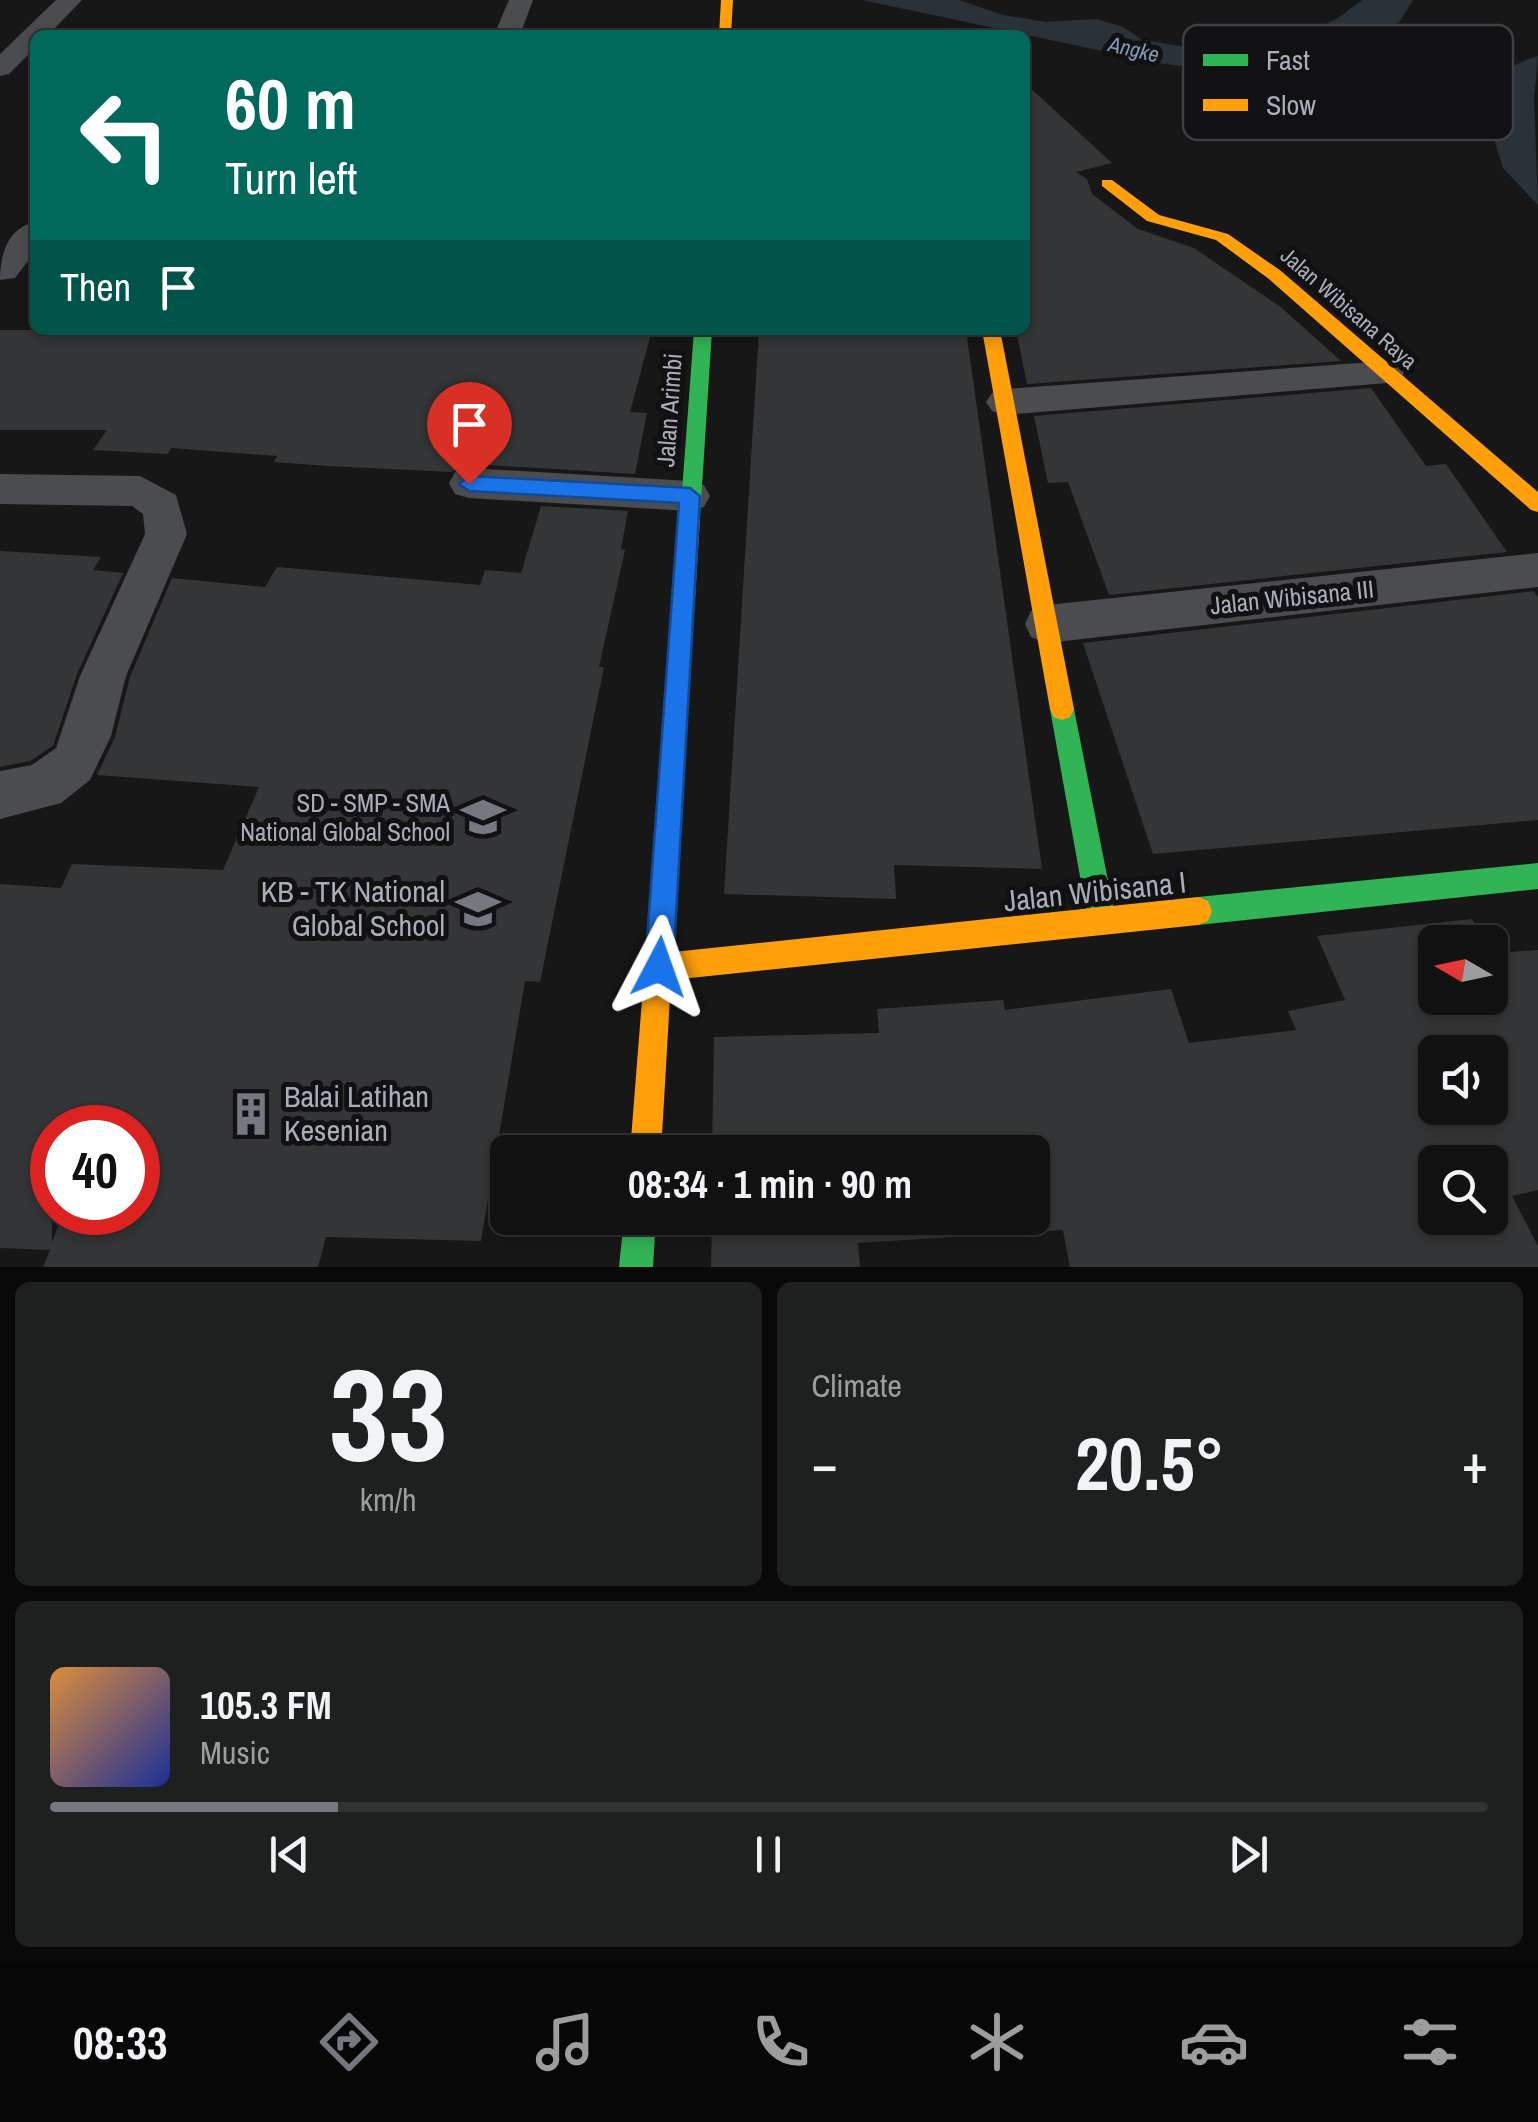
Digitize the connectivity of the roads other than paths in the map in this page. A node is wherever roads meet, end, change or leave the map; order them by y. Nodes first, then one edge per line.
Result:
1 (70, 0) edge
2 (521, 0) edge
3 (727, 0) edge
4 (40, 30) edge
5 (509, 30) edge
6 (725, 30) edge
7 (30, 41) edge
8 (0, 71) edge
9 (30, 75) edge
10 (1107, 184) dead end
11 (30, 240) edge
12 (12, 271) edge
13 (702, 335) edge
14 (992, 335) edge
15 (1386, 374) junction
16 (1005, 402) junction
17 (469, 484) dead end
18 (0, 489) edge
19 (690, 496) junction
20 (1538, 504) edge
21 (1538, 570) edge
22 (1046, 624) junction
23 (0, 795) edge
24 (1538, 876) edge
25 (1102, 921) junction
26 (659, 967) junction
27 (646, 1135) edge
28 (639, 1235) edge
29 (636, 1267) edge

1 - 4 street
2 - 5 street
3 - 6 street
7 - 8 street
8 - 9 street
10 - 15 street, Jalan Wibisana Raya
11 - 12 street
13 - 19 street, Jalan Arimbi
14 - 16 street
15 - 16 street
15 - 20 street, Jalan Wibisana Raya
16 - 22 street
17 - 19 street
18 - 23 street
19 - 26 street, Jalan Arimbi
21 - 22 street, Jalan Wibisana III
22 - 25 street
24 - 25 street, Jalan Wibisana I
25 - 26 street, Jalan Wibisana I
26 - 27 street, Jalan Arimbi
28 - 29 street

